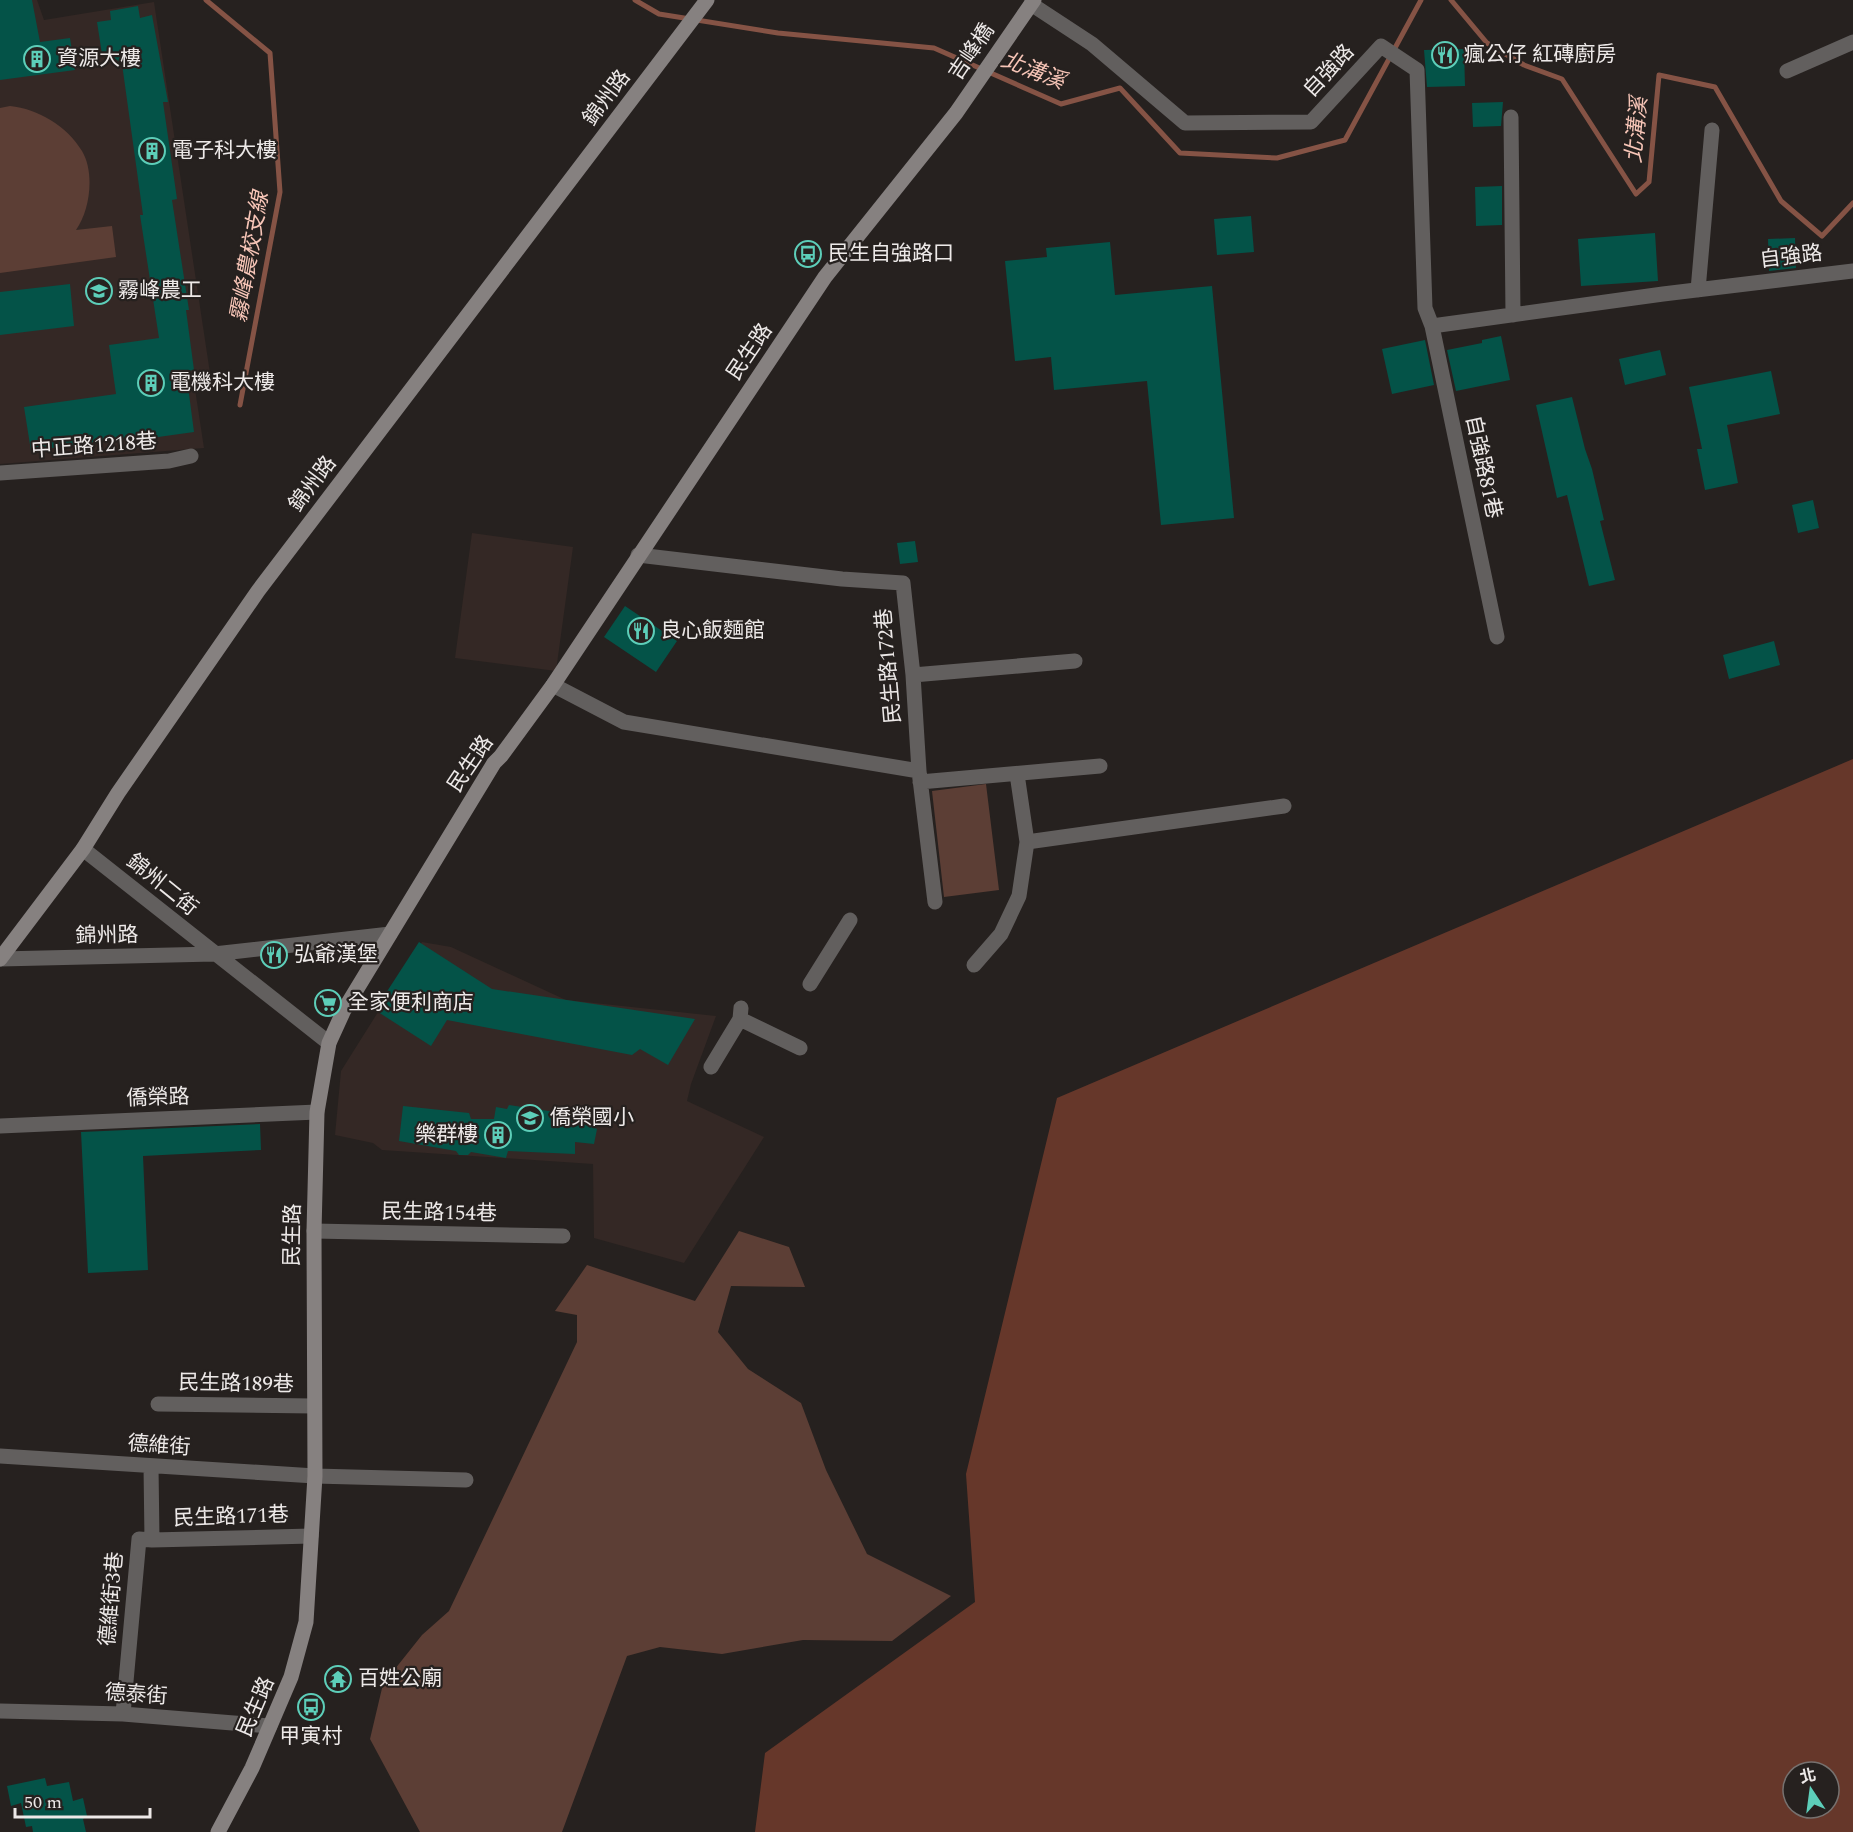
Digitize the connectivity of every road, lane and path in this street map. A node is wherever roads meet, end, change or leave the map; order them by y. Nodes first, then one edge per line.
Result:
1 (704, 3) edge
2 (1029, 6) edge
3 (1853, 42) edge
4 (1787, 71) dead end
5 (956, 113) joint
6 (1511, 117) dead end
7 (1712, 130) dead end
8 (1853, 271) edge
9 (1698, 290) junction
10 (1425, 308) joint
11 (1513, 315) junction
12 (1432, 326) junction
13 (190, 456) dead end
14 (0, 473) edge
15 (638, 555) junction
16 (1497, 637) dead end
17 (1075, 661) dead end
18 (913, 675) junction
19 (553, 685) junction
20 (1100, 766) dead end
21 (1017, 774) junction
22 (919, 776) junction
23 (1284, 806) dead end
24 (1027, 842) junction
25 (83, 849) junction
26 (935, 902) dead end
27 (850, 920) dead end
28 (390, 934) junction
29 (214, 954) junction
30 (0, 959) edge
31 (974, 965) dead end
32 (810, 984) dead end
33 (329, 1043) junction
34 (800, 1048) dead end
35 (711, 1067) dead end
36 (317, 1112) junction
37 (0, 1126) edge
38 (314, 1232) junction
39 (563, 1236) dead end
40 (158, 1404) dead end
41 (314, 1406) junction
42 (0, 1456) edge
43 (151, 1466) junction
44 (315, 1476) junction
45 (466, 1480) dead end
46 (311, 1536) junction
47 (152, 1540) junction
48 (0, 1711) edge
49 (123, 1714) junction
50 (270, 1726) junction
51 (218, 1832) edge

1 - 25 street, 錦州路
2 - 5 street, 吉峰橋
2 - 10 street, 自強路
3 - 4 street
5 - 15 street, 民生路
6 - 11 street
7 - 9 street
8 - 9 street, 自強路
9 - 11 street, 自強路
10 - 12 street, 自強路81巷
11 - 12 street, 自強路
12 - 16 street, 自強路81巷
13 - 14 street, 中正路1218巷
15 - 18 street, 民生路172巷
15 - 19 street, 民生路
17 - 18 street
18 - 22 street, 民生路172巷
19 - 22 street
19 - 28 street, 民生路
20 - 21 street
21 - 22 street
21 - 24 street
22 - 26 street, 民生路172巷
23 - 24 street
24 - 31 street
25 - 29 street, 錦州二街
25 - 30 street, 錦州路
27 - 32 street
28 - 29 street, 錦州路
28 - 33 street, 民生路
29 - 30 street, 錦州路
29 - 33 street
33 - 36 street, 民生路
34 - 35 street
36 - 37 street, 僑榮路
36 - 38 street, 民生路
38 - 39 street, 民生路154巷
38 - 41 street, 民生路
40 - 41 street, 民生路189巷
41 - 44 street, 民生路
42 - 43 street, 德維街
43 - 44 street, 德維街
43 - 47 street, 德維街3巷
44 - 45 street, 德維街
44 - 46 street, 民生路
46 - 47 street, 民生路171巷
46 - 50 street, 民生路
47 - 49 street, 德維街3巷
48 - 49 street, 德泰街
49 - 50 street, 德泰街
50 - 51 street, 民生路

